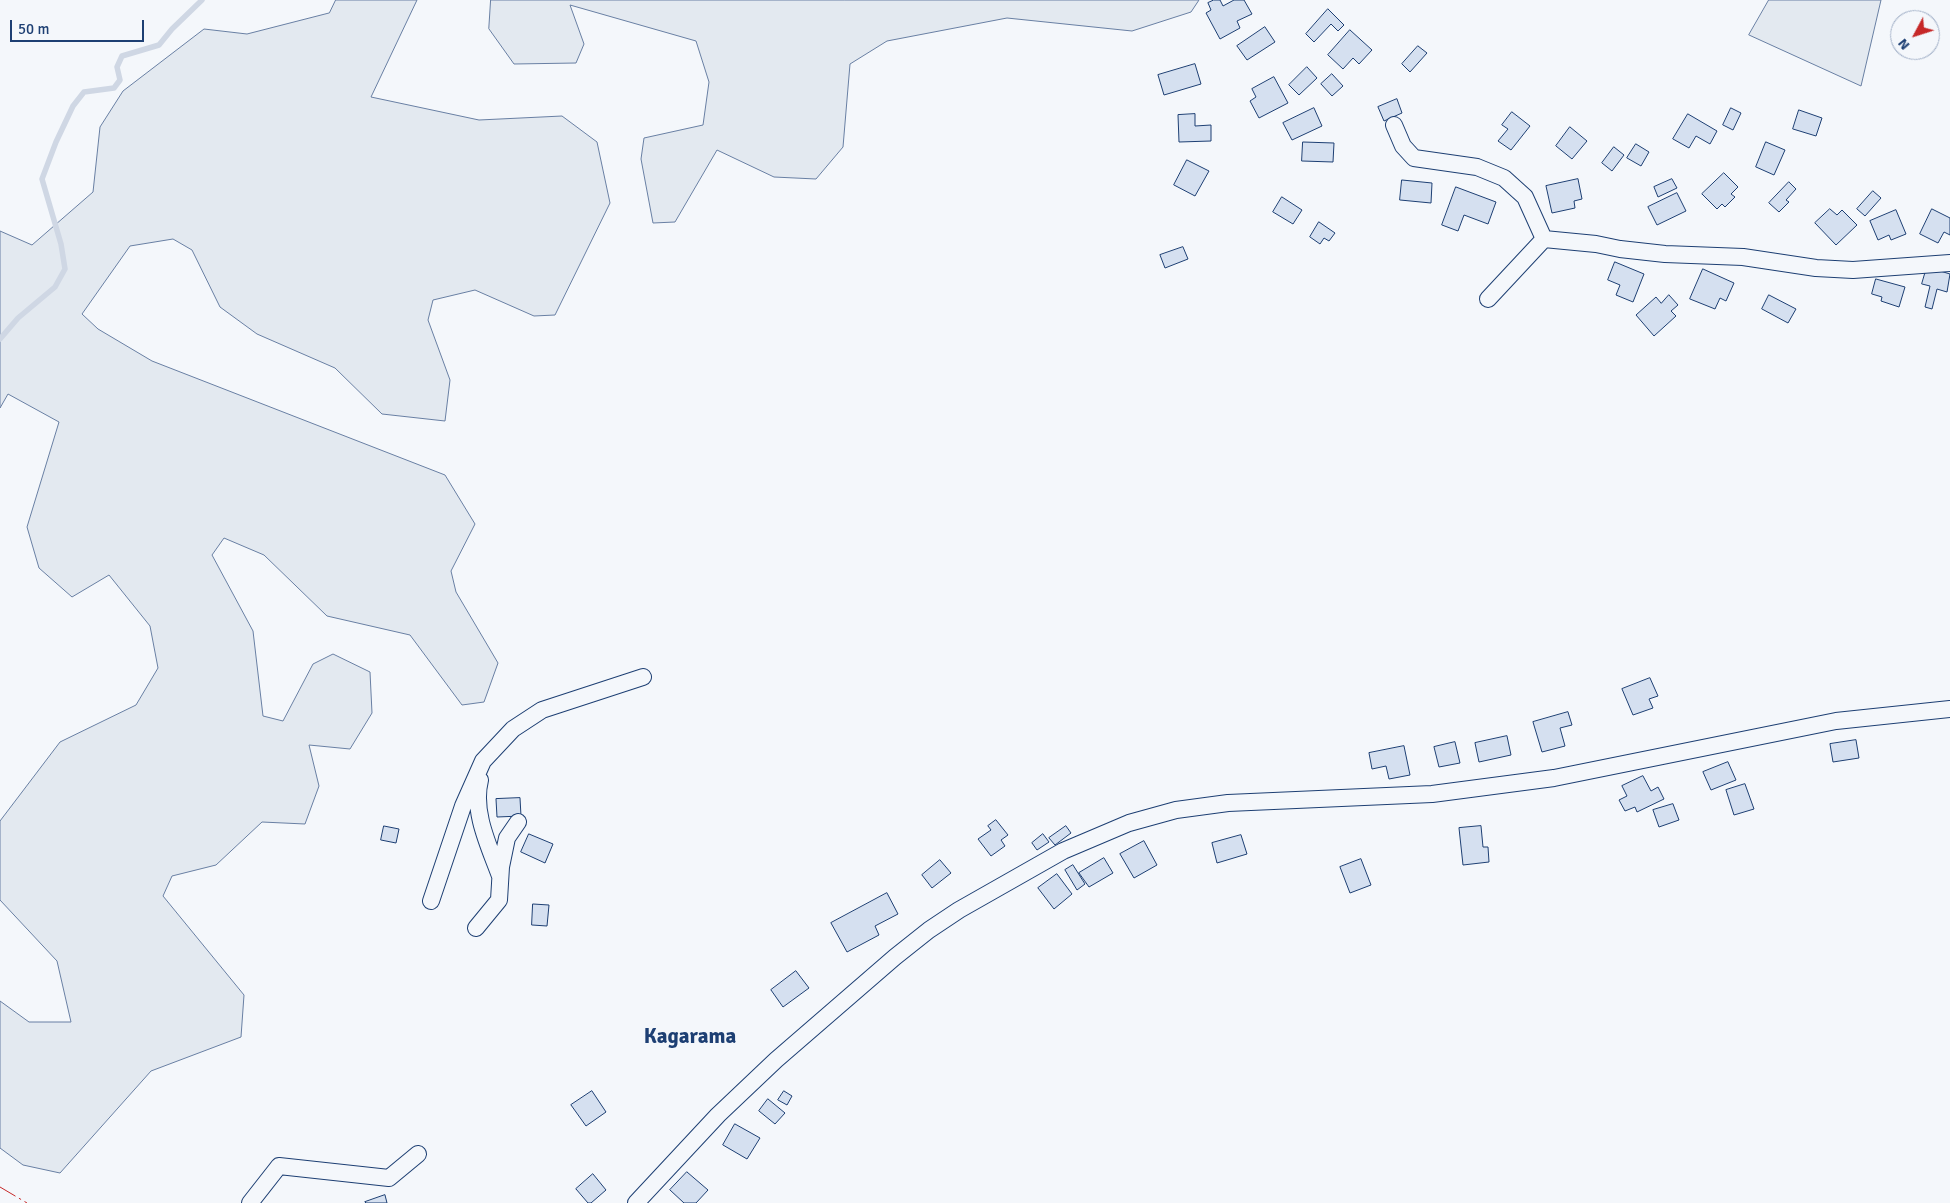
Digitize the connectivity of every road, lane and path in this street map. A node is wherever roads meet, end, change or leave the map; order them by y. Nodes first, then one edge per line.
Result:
1 (1394, 125) dead end
2 (1544, 239) junction
3 (1950, 263) edge
4 (1488, 300) dead end
5 (643, 677) dead end
6 (1950, 709) edge
7 (483, 761) junction
8 (518, 822) dead end
9 (500, 876) junction
10 (430, 901) dead end
11 (476, 928) dead end
12 (418, 1154) dead end
13 (250, 1203) edge
14 (636, 1203) edge

1 - 2 street
2 - 3 street
2 - 4 street
5 - 7 street
6 - 14 street
7 - 9 street
7 - 10 street
8 - 9 street
9 - 11 street
12 - 13 street

